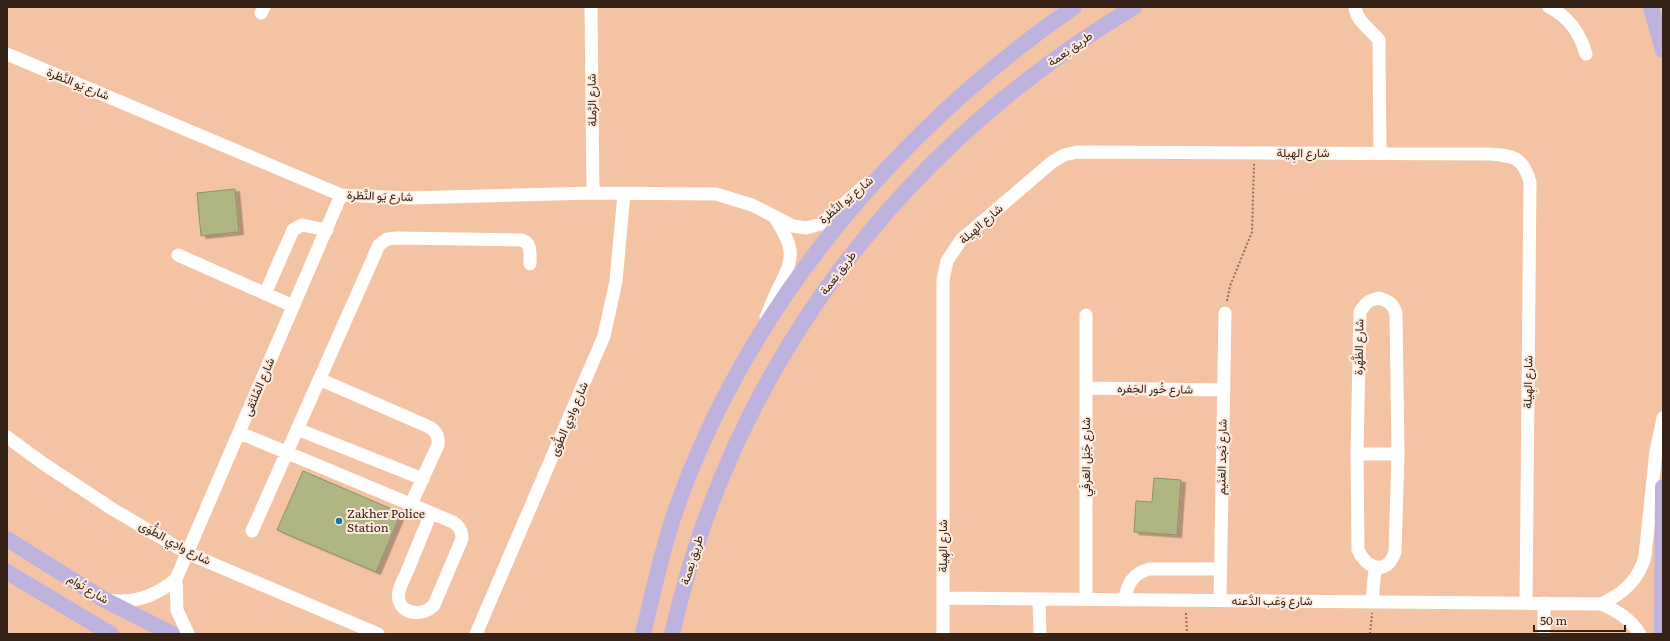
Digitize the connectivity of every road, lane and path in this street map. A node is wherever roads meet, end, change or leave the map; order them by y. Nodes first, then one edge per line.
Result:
1 (591, 7) edge
2 (1074, 7) edge
3 (1134, 7) edge
4 (1356, 7) edge
5 (1549, 7) edge
6 (1651, 7) edge
7 (1663, 50) edge
8 (7, 54) edge
9 (1586, 54) dead end
10 (909, 146) junction
11 (1254, 153) junction
12 (1380, 153) junction
13 (593, 193) junction
14 (624, 194) junction
15 (342, 195) junction
16 (775, 218) junction
17 (326, 230) junction
18 (178, 255) dead end
19 (530, 264) dead end
20 (265, 294) junction
21 (294, 306) junction
22 (1225, 313) joint
23 (1086, 315) dead end
24 (744, 365) junction
25 (319, 379) junction
26 (1086, 388) junction
27 (1224, 390) junction
28 (1663, 418) edge
29 (297, 429) junction
30 (240, 433) junction
31 (7, 437) edge
32 (287, 453) junction
33 (1357, 454) junction
34 (1398, 454) junction
35 (423, 479) junction
36 (1663, 488) edge
37 (411, 504) junction
38 (431, 513) junction
39 (252, 531) dead end
40 (7, 539) edge
41 (187, 553) junction
42 (1376, 568) junction
43 (1220, 569) junction
44 (7, 572) edge
45 (176, 579) junction
46 (943, 598) junction
47 (103, 599) junction
48 (1039, 599) junction
49 (1086, 599) junction
50 (1124, 600) junction
51 (1186, 600) junction
52 (1220, 601) junction
53 (1372, 602) junction
54 (1526, 603) junction
55 (1544, 603) junction
56 (1601, 604) junction
57 (111, 634) edge
58 (172, 634) edge
59 (188, 634) edge
60 (378, 634) edge
61 (476, 634) edge
62 (643, 634) edge
63 (672, 634) edge
64 (943, 634) edge
65 (1040, 634) edge
66 (1187, 634) edge
67 (1370, 634) edge
68 (1544, 634) edge
69 (1640, 634) edge
70 (1662, 634) edge

1 - 13 street, شارع الرَّملة
2 - 10 main road
3 - 63 main road, طريق نِعمة
4 - 12 street
5 - 9 street
6 - 7 main road
8 - 15 street, شارع يَو النَّظرة
10 - 16 street, شارع يَو النَّظرة
10 - 24 main road
11 - 12 street, شارع الهِيلة
11 - 22 path
11 - 46 street, شارع الهِيلة
12 - 54 street, شارع الهِيلة
13 - 14 street, شارع يَو النَّظرة
13 - 15 street, شارع يَو النَّظرة
14 - 16 street, شارع يَو النَّظرة
14 - 61 street, شارع وادِي الطُّوَى
15 - 17 street, شارع المُلتَقى
16 - 24 street
17 - 20 street
17 - 21 street, شارع المُلتَقى
18 - 20 street
19 - 25 street
20 - 21 street
21 - 30 street, شارع المُلتَقى
22 - 27 street, شارع نَجد الغنَيم
23 - 26 street, شارع جَبَل العَرفَي
24 - 62 main road
25 - 29 street
25 - 35 street
26 - 27 street, شارع خُور الجَفره
26 - 49 street, شارع جَبَل العَرفَي
27 - 43 street, شارع نَجد الغنَيم
28 - 56 street, شارع وَعَب الدَّعنه
29 - 32 street
29 - 35 street
30 - 32 street
30 - 41 street, شارع المُلتَقى
31 - 41 street, شارع وادِي الطُّوَى
32 - 37 street
32 - 39 street
33 - 34 street
33 - 34 street, شارع الظَّهَرة
33 - 42 street, شارع الظَّهَرة
34 - 42 street, شارع الظَّهَرة
35 - 37 street
36 - 70 main road
37 - 38 street
38 - 38 street
40 - 47 main road, شارع تُوام
41 - 45 street, شارع المُلتَقى
41 - 60 street, شارع وادِي الطُّوَى
42 - 53 street
43 - 50 street
43 - 52 street, شارع نَجد الغنَيم
44 - 57 main road
45 - 47 street
45 - 59 street, شارع المُلتَقى
46 - 48 street, شارع وَعَب الدَّعنه
46 - 64 street, شارع الهِيلة
47 - 58 main road, شارع تُوام
48 - 49 street, شارع وَعَب الدَّعنه
48 - 65 street
49 - 50 street, شارع وَعَب الدَّعنه
50 - 51 street, شارع وَعَب الدَّعنه
51 - 52 street, شارع وَعَب الدَّعنه
51 - 66 path
52 - 53 street, شارع وَعَب الدَّعنه
53 - 54 street, شارع وَعَب الدَّعنه
53 - 67 path
54 - 55 street, شارع وَعَب الدَّعنه
55 - 56 street, شارع وَعَب الدَّعنه
55 - 68 street
56 - 69 street, شارع وَعَب الدَّعنه

